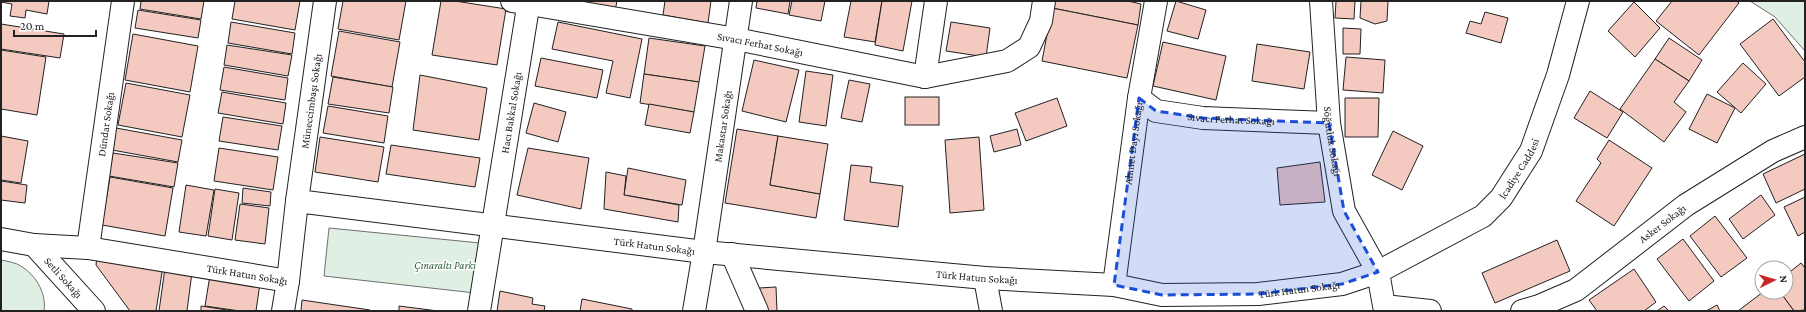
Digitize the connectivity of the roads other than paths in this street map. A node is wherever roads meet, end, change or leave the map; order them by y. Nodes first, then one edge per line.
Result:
1 (123, 1) edge
2 (325, 1) edge
3 (742, 1) edge
4 (936, 1) edge
5 (1044, 1) edge
6 (1156, 1) edge
7 (1321, 1) edge
8 (1578, 1) edge
9 (523, 2) edge
10 (736, 39) junction
11 (924, 76) junction
12 (1139, 98) junction
13 (1329, 123) junction
14 (1805, 137) edge
15 (297, 201) junction
16 (494, 225) junction
17 (1, 239) edge
18 (34, 245) junction
19 (88, 248) junction
20 (704, 252) junction
21 (732, 254) junction
22 (1378, 272) junction
23 (985, 278) junction
24 (288, 281) junction
25 (1114, 285) junction
26 (1383, 309) edge
27 (94, 311) edge
28 (282, 311) edge
29 (479, 311) edge
30 (694, 311) edge
31 (757, 311) edge
32 (991, 311) edge
33 (1430, 311) edge
34 (1522, 311) edge

1 - 19 street, Dündar Sokağı
2 - 15 street, Müneccimbaşı Sokağı
3 - 10 street, Makastar Sokağı
4 - 11 street
5 - 11 street, Sıvacı Ferhat Sokağı
6 - 12 street, Ahmet Dayı Sokağı
7 - 13 street, Söğütlük Sokağı
8 - 22 street, İcadiye Caddesi
9 - 10 street, Sıvacı Ferhat Sokağı
9 - 16 street, Hacı Bakkal Sokağı
10 - 11 street, Sıvacı Ferhat Sokağı
10 - 20 street, Makastar Sokağı
12 - 13 street, Sıvacı Ferhat Sokağı
12 - 25 street, Ahmet Dayı Sokağı
13 - 22 street, Söğütlük Sokağı
14 - 34 street, Asker Sokağı
15 - 16 street, Türk Hatun Sokağı
15 - 24 street, Türk Hatun Sokağı
16 - 20 street, Türk Hatun Sokağı
16 - 29 street, Hacı Bakkal Sokağı
17 - 18 street, Türk Hatun Sokağı
18 - 19 street, Türk Hatun Sokağı
18 - 27 street, Setli Sokağı
19 - 24 street, Türk Hatun Sokağı
20 - 21 street, Türk Hatun Sokağı
20 - 30 street, Makastar Sokağı
21 - 23 street, Türk Hatun Sokağı
21 - 31 street
22 - 25 street, Türk Hatun Sokağı
22 - 26 street
23 - 25 street, Türk Hatun Sokağı
23 - 32 street
24 - 28 street
26 - 33 street

